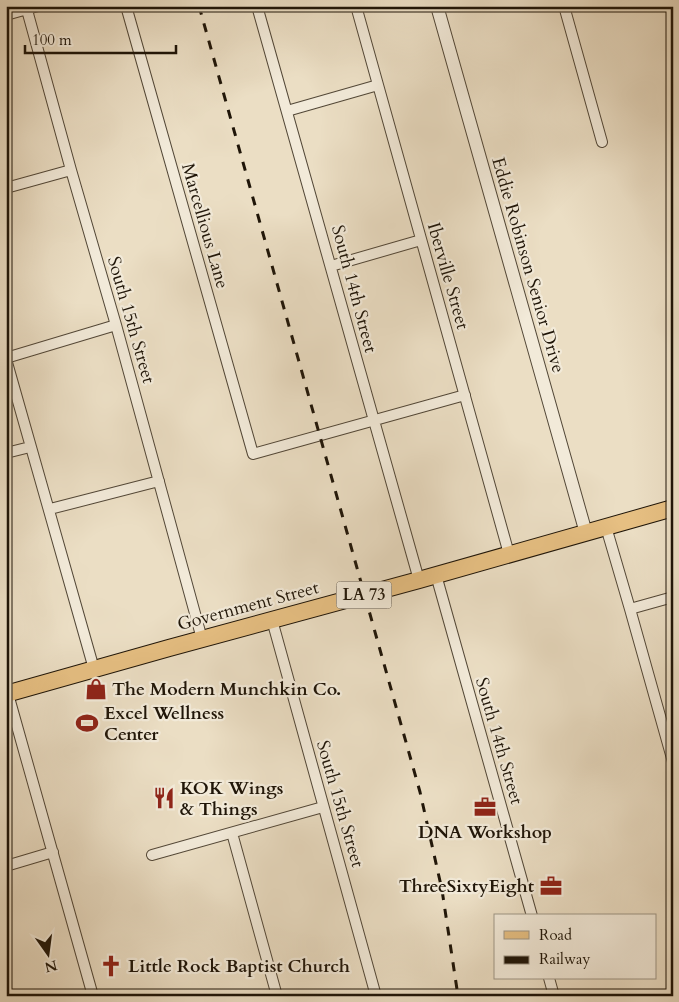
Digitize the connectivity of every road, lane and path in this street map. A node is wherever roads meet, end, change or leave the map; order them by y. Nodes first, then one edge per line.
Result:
1 (38, 6) edge
2 (126, 6) edge
3 (257, 6) edge
4 (356, 6) edge
5 (438, 6) edge
6 (564, 6) edge
7 (27, 10) junction
8 (6, 15) edge
9 (378, 85) junction
10 (287, 111) junction
11 (602, 142) dead end
12 (71, 170) junction
13 (6, 188) edge
14 (421, 240) junction
15 (331, 266) junction
16 (116, 325) junction
17 (6, 359) edge
18 (465, 395) junction
19 (374, 421) junction
20 (30, 446) junction
21 (6, 453) edge
22 (159, 481) junction
23 (673, 508) edge
24 (50, 510) junction
25 (606, 527) junction
26 (586, 533) junction
27 (509, 554) junction
28 (436, 575) junction
29 (419, 580) junction
30 (673, 597) edge
31 (630, 608) junction
32 (272, 620) junction
33 (202, 639) junction
34 (94, 669) junction
35 (7, 694) edge
36 (673, 762) edge
37 (324, 807) junction
38 (232, 833) junction
39 (53, 852) junction
40 (152, 855) dead end
41 (6, 866) edge
42 (531, 914) edge
43 (550, 980) edge
44 (94, 996) edge
45 (277, 996) edge
46 (376, 996) edge
47 (554, 996) edge

1 - 7 street
2 - 19 street, Marcellious Lane
3 - 10 street, South 14th Street
4 - 9 street, Iberville Street
5 - 26 street, Eddie Robinson Senior Drive
6 - 11 street
7 - 8 street
7 - 12 street, South 15th Street
9 - 10 street
9 - 14 street, Iberville Street
10 - 15 street, South 14th Street
12 - 13 street
12 - 16 street, South 15th Street
14 - 15 street
14 - 18 street, Iberville Street
15 - 19 street, South 14th Street
16 - 17 street
16 - 22 street, South 15th Street
17 - 20 street
18 - 19 street
18 - 27 street, Iberville Street
19 - 29 street, South 14th Street
20 - 21 street
20 - 24 street
22 - 24 street
22 - 33 street, South 15th Street
23 - 25 main road, Government Street / LA 73
24 - 34 street
25 - 26 main road, Government Street / LA 73
25 - 31 street
26 - 27 main road, Government Street / LA 73
27 - 28 main road, Government Street / LA 73
28 - 29 main road, Government Street / LA 73
28 - 42 street, South 14th Street
29 - 32 main road, Government Street / LA 73
30 - 31 street
31 - 36 street
32 - 33 main road, Government Street / LA 73
32 - 37 street, South 15th Street
33 - 34 main road, Government Street / LA 73
34 - 35 main road, Government Street / LA 73
35 - 39 street
37 - 38 street
37 - 46 street, South 15th Street
38 - 40 street
38 - 45 street
39 - 41 street
39 - 44 street
43 - 47 street

